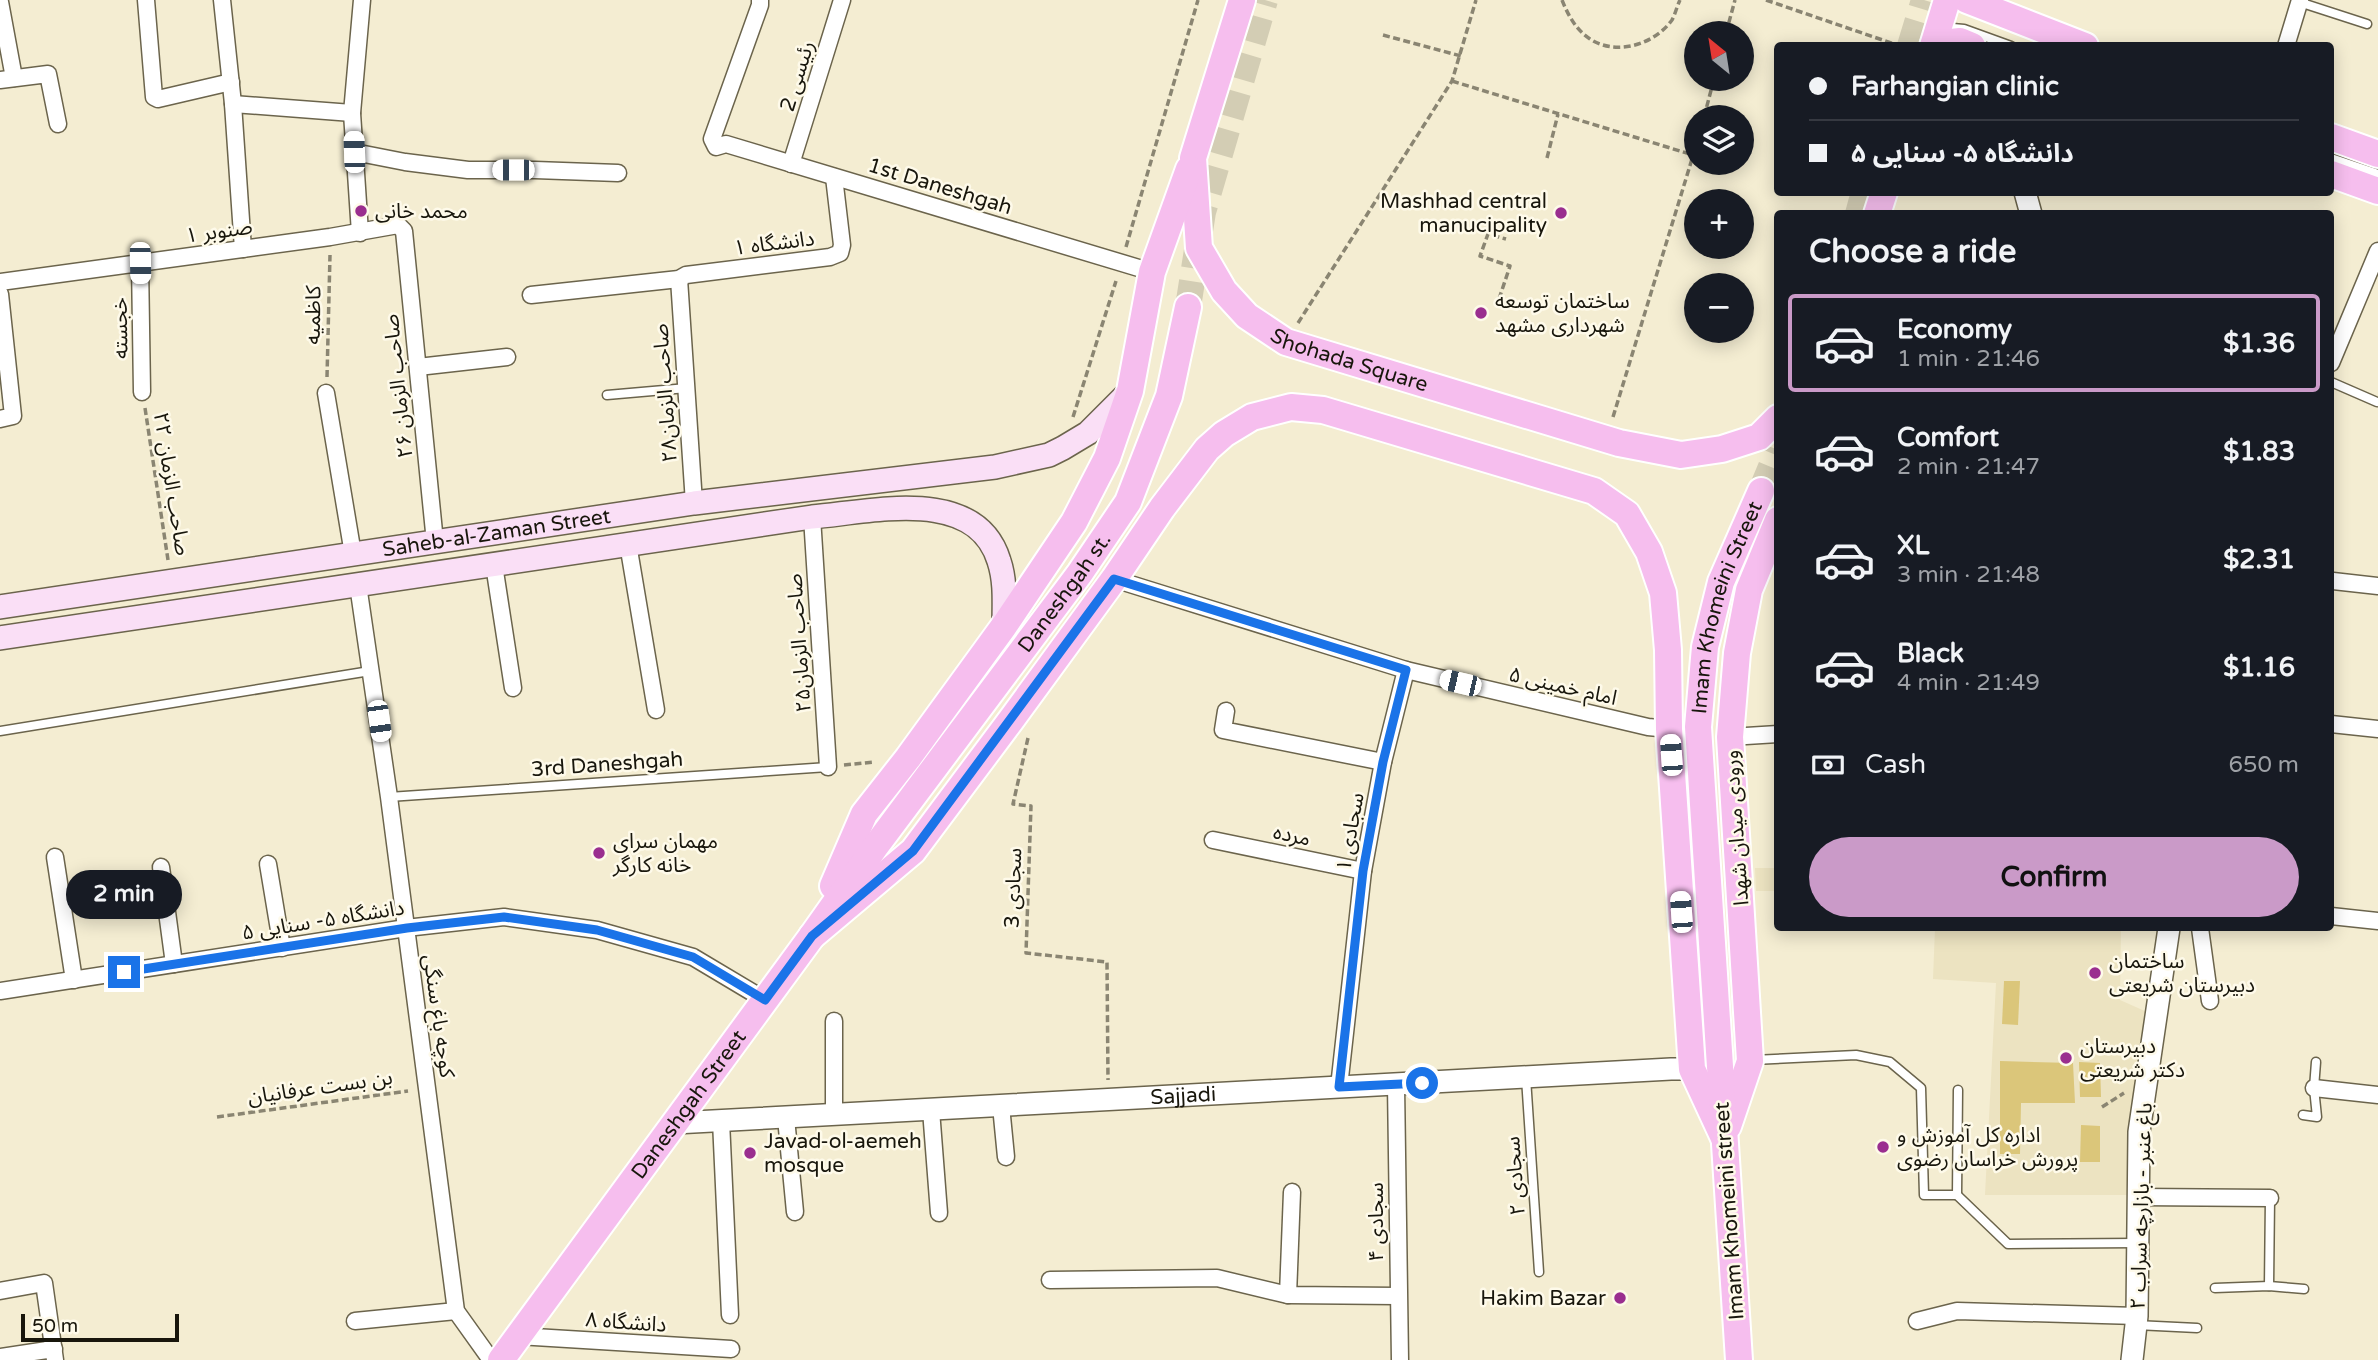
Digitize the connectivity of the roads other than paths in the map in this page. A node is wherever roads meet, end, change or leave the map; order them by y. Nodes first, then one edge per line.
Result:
1 (146, 0) edge
2 (222, 0) edge
3 (362, 0) edge
4 (760, 0) edge
5 (842, 0) edge
6 (1242, 0) edge
7 (1947, 0) edge
8 (1967, 0) edge
9 (2299, 1) edge
10 (0, 2) edge
11 (2367, 24) dead end
12 (1936, 38) edge
13 (1962, 42) edge
14 (2000, 42) edge
15 (2074, 42) edge
16 (2287, 42) edge
17 (7, 79) edge
18 (231, 82) junction
19 (233, 104) junction
20 (352, 113) junction
21 (58, 124) dead end
22 (2334, 138) edge
23 (354, 152) junction
24 (2378, 154) edge
25 (1192, 158) junction
26 (2334, 159) edge
27 (791, 164) junction
28 (618, 173) dead end
29 (2378, 174) edge
30 (2334, 175) edge
31 (834, 177) junction
32 (2378, 191) edge
33 (402, 227) joint
34 (360, 233) junction
35 (243, 249) junction
36 (2378, 251) edge
37 (140, 263) junction
38 (1152, 272) junction
39 (679, 279) junction
40 (0, 282) edge
41 (0, 294) edge
42 (531, 295) dead end
43 (1188, 307) tunnel mouth
44 (2334, 356) edge
45 (507, 357) dead end
46 (418, 368) junction
47 (2334, 383) edge
48 (687, 388) junction
49 (1130, 391) junction
50 (142, 392) road end
51 (326, 393) road end
52 (607, 395) dead end
53 (2377, 402) edge
54 (7, 418) edge
55 (1774, 422) edge
56 (1761, 491) tunnel mouth
57 (694, 503) junction
58 (812, 517) junction
59 (1774, 530) edge
60 (435, 542) junction
61 (628, 544) junction
62 (353, 554) junction
63 (494, 565) junction
64 (1114, 579) junction
65 (2334, 582) edge
66 (358, 585) junction
67 (2378, 586) edge
68 (0, 607) edge
69 (1004, 626) junction
70 (0, 638) edge
71 (1406, 670) junction
72 (372, 671) junction
73 (513, 688) dead end
74 (656, 710) dead end
75 (1226, 711) dead end
76 (2334, 724) edge
77 (1669, 729) junction
78 (2378, 729) edge
79 (0, 730) edge
80 (1774, 734) edge
81 (1730, 737) junction
82 (1383, 762) junction
83 (828, 767) joint
84 (389, 797) junction
85 (1213, 840) dead end
86 (875, 847) joint
87 (55, 857) dead end
88 (268, 864) dead end
89 (161, 867) dead end
90 (1363, 871) junction
91 (2334, 916) edge
92 (2378, 921) edge
93 (407, 928) junction
94 (2169, 931) edge
95 (2200, 931) edge
96 (812, 936) junction
97 (282, 948) junction
98 (174, 964) junction
99 (74, 980) junction
100 (0, 991) edge
101 (765, 1000) junction
102 (2210, 1001) dead end
103 (834, 1021) dead end
104 (1750, 1061) junction
105 (1719, 1062) joint
106 (2316, 1062) dead end
107 (1692, 1069) junction
108 (1526, 1078) junction
109 (1396, 1084) junction
110 (1339, 1087) junction
111 (2314, 1088) junction
112 (1958, 1090) dead end
113 (2378, 1095) edge
114 (1000, 1105) junction
115 (931, 1110) junction
116 (834, 1115) junction
117 (2303, 1115) dead end
118 (786, 1118) junction
119 (721, 1121) junction
120 (675, 1123) junction
121 (1724, 1138) junction
122 (1006, 1157) dead end
123 (1292, 1192) dead end
124 (1957, 1195) junction
125 (2138, 1197) junction
126 (2270, 1198) joint
127 (794, 1212) dead end
128 (939, 1213) dead end
129 (2138, 1243) junction
130 (1539, 1272) dead end
131 (1050, 1280) dead end
132 (2269, 1286) junction
133 (2215, 1288) dead end
134 (2304, 1289) dead end
135 (0, 1291) edge
136 (1288, 1295) junction
137 (1397, 1296) junction
138 (456, 1311) junction
139 (730, 1315) dead end
140 (355, 1321) dead end
141 (1917, 1321) dead end
142 (2137, 1321) junction
143 (2197, 1328) dead end
144 (518, 1336) junction
145 (732, 1349) dead end
146 (55, 1354) edge
147 (0, 1357) edge
148 (491, 1360) edge
149 (501, 1360) edge
150 (1400, 1360) edge
151 (1739, 1360) edge
152 (2132, 1360) edge

1 - 18 street
2 - 18 street
3 - 20 street
4 - 27 street, 1st Daneshgah
5 - 27 street, رئیسی 2
6 - 25 main road, Shohada Square
7 - 12 main road
8 - 15 main road
9 - 11 lane
9 - 16 street
10 - 17 street
12 - 13 main road
12 - 14 lane
17 - 21 street
18 - 19 street
19 - 20 street
19 - 35 street
20 - 23 street
22 - 24 main road
23 - 28 street
23 - 34 street
25 - 38 main road
25 - 55 main road, Shohada Square
26 - 29 lane
27 - 31 street, 1st Daneshgah
30 - 32 main road
31 - 38 street, 1st Daneshgah
31 - 39 street, دانشگاه ۱
33 - 34 street, صنوبر ۱
33 - 46 street, صاحب الزمان ۲۶
34 - 35 street, صنوبر ۱
35 - 37 street, صنوبر ۱
36 - 44 street
37 - 40 street, صنوبر ۱
37 - 50 street, خجسته
38 - 49 main road
39 - 42 street
39 - 48 street, صاحب الزمان۲۸
41 - 54 street
43 - 86 main road, Daneshgah st.
45 - 46 street
46 - 60 street, صاحب الزمان ۲۶
47 - 53 lane
48 - 52 lane
48 - 57 street, صاحب الزمان۲۸
49 - 57 main road, Saheb-al-Zaman Street
49 - 69 main road
51 - 62 street
56 - 105 main road, Imam Khomeini Street
57 - 60 main road, Saheb-al-Zaman Street
58 - 61 main road
58 - 69 main road
58 - 83 street, صاحب الزمان۲۵
59 - 81 main road, ورودی میدان شهدا
60 - 62 main road, Saheb-al-Zaman Street
61 - 63 main road
61 - 74 street
62 - 68 main road, Saheb-al-Zaman Street
63 - 66 main road
63 - 73 street
64 - 71 street, امام خمینی ۵
64 - 77 main road
64 - 96 main road
65 - 67 street
66 - 70 main road
66 - 72 street, کوچه باغ سنگی
69 - 96 main road
71 - 77 street, امام خمینی ۵
71 - 82 street, سجادی ۱
72 - 79 lane
72 - 84 street, کوچه باغ سنگی
75 - 82 street
76 - 78 street
77 - 107 main road
80 - 81 street
81 - 104 main road, ورودی میدان شهدا
82 - 90 street, سجادی ۱
83 - 84 lane, 3rd Daneshgah
84 - 93 street, کوچه باغ سنگی
85 - 90 street, مرده
86 - 96 main road, Daneshgah Street
87 - 99 street
88 - 97 street
89 - 98 street
90 - 110 street, سجادی ۱
91 - 92 street
93 - 97 street, دانشگاه ۵- سنایی ۵
93 - 101 street, دانشگاه ۵- سنایی ۵
93 - 138 street, کوچه باغ سنگی
94 - 125 street, باغ عنبر - بازارچه سراب ۲
95 - 102 street
96 - 101 main road, Daneshgah Street
97 - 98 street, دانشگاه ۵- سنایی ۵
98 - 99 street, دانشگاه ۵- سنایی ۵
99 - 100 street, دانشگاه ۵- سنایی ۵
101 - 120 main road, Daneshgah Street
103 - 116 street
104 - 121 main road, ورودی میدان شهدا
104 - 124 lane
105 - 121 main road, Imam Khomeini street
106 - 111 lane
107 - 108 street, Sajjadi
107 - 121 main road
108 - 109 street, Sajjadi
108 - 130 lane, سجادی ۲
109 - 110 street, Sajjadi
109 - 137 street, سجادی ۴
110 - 114 street, Sajjadi
111 - 113 street
111 - 117 lane
112 - 124 lane
114 - 115 street, Sajjadi
114 - 122 street
115 - 116 street, Sajjadi
115 - 128 street
116 - 118 street, Sajjadi
118 - 119 street, Sajjadi
118 - 127 street
119 - 120 street, Sajjadi
119 - 139 street
120 - 144 main road, Daneshgah Street
121 - 151 main road, Imam Khomeini street
123 - 136 street
124 - 129 lane
125 - 126 street
125 - 129 street, باغ عنبر - بازارچه سراب ۲
126 - 132 lane
129 - 142 street, باغ عنبر - بازارچه سراب ۲
131 - 136 street
132 - 133 lane
132 - 134 lane
135 - 146 street
136 - 137 street
137 - 150 street, سجادی ۴
138 - 140 street
138 - 148 street, کوچه باغ سنگی
141 - 142 street
142 - 143 lane
142 - 152 street, باغ عنبر - بازارچه سراب ۲
144 - 145 street, دانشگاه ۸
144 - 149 main road, Daneshgah Street
146 - 147 street

